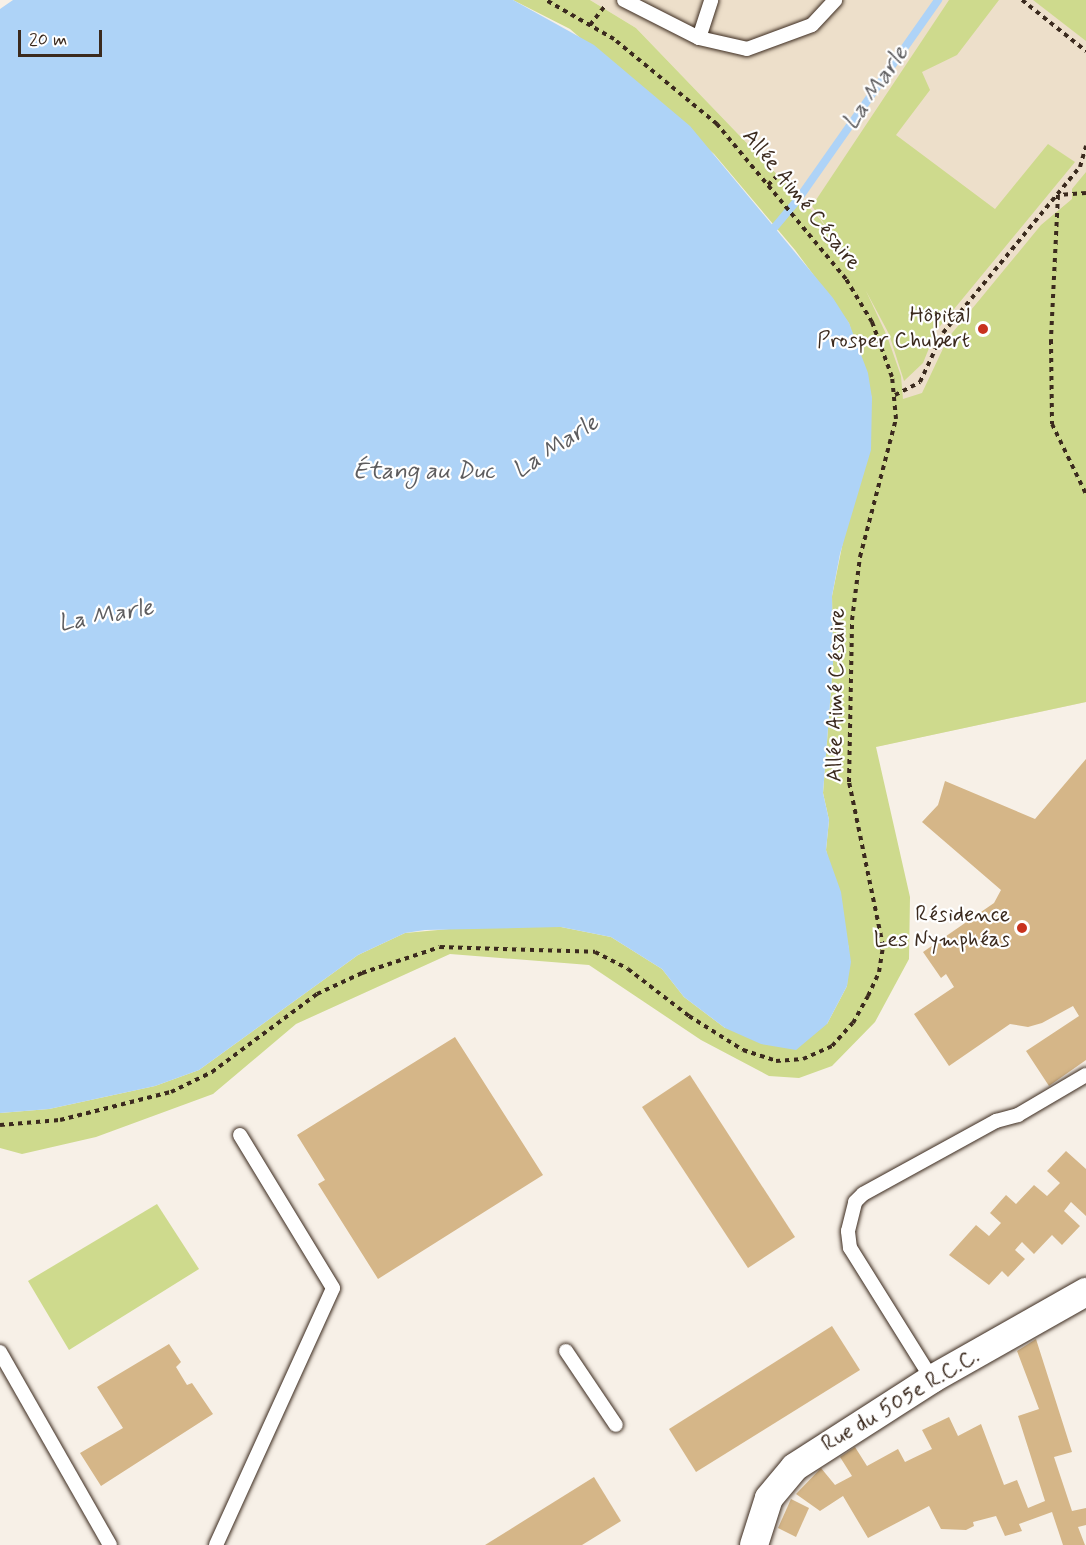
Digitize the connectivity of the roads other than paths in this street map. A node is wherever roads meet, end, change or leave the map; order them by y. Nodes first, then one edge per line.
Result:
1 (624, 0) edge
2 (711, 0) edge
3 (836, 0) edge
4 (699, 38) junction
5 (1086, 1075) edge
6 (240, 1134) dead end
7 (1086, 1292) edge
8 (566, 1351) dead end
9 (0, 1352) edge
10 (932, 1379) junction
11 (616, 1425) dead end
12 (110, 1545) edge
13 (216, 1545) edge
14 (754, 1545) edge

1 - 4 lane
2 - 4 lane
3 - 4 lane
5 - 10 lane
6 - 13 lane
7 - 10 street, Rue du 505e R.C.C.
8 - 11 lane
9 - 12 lane
10 - 14 street, Rue du 505e R.C.C.

